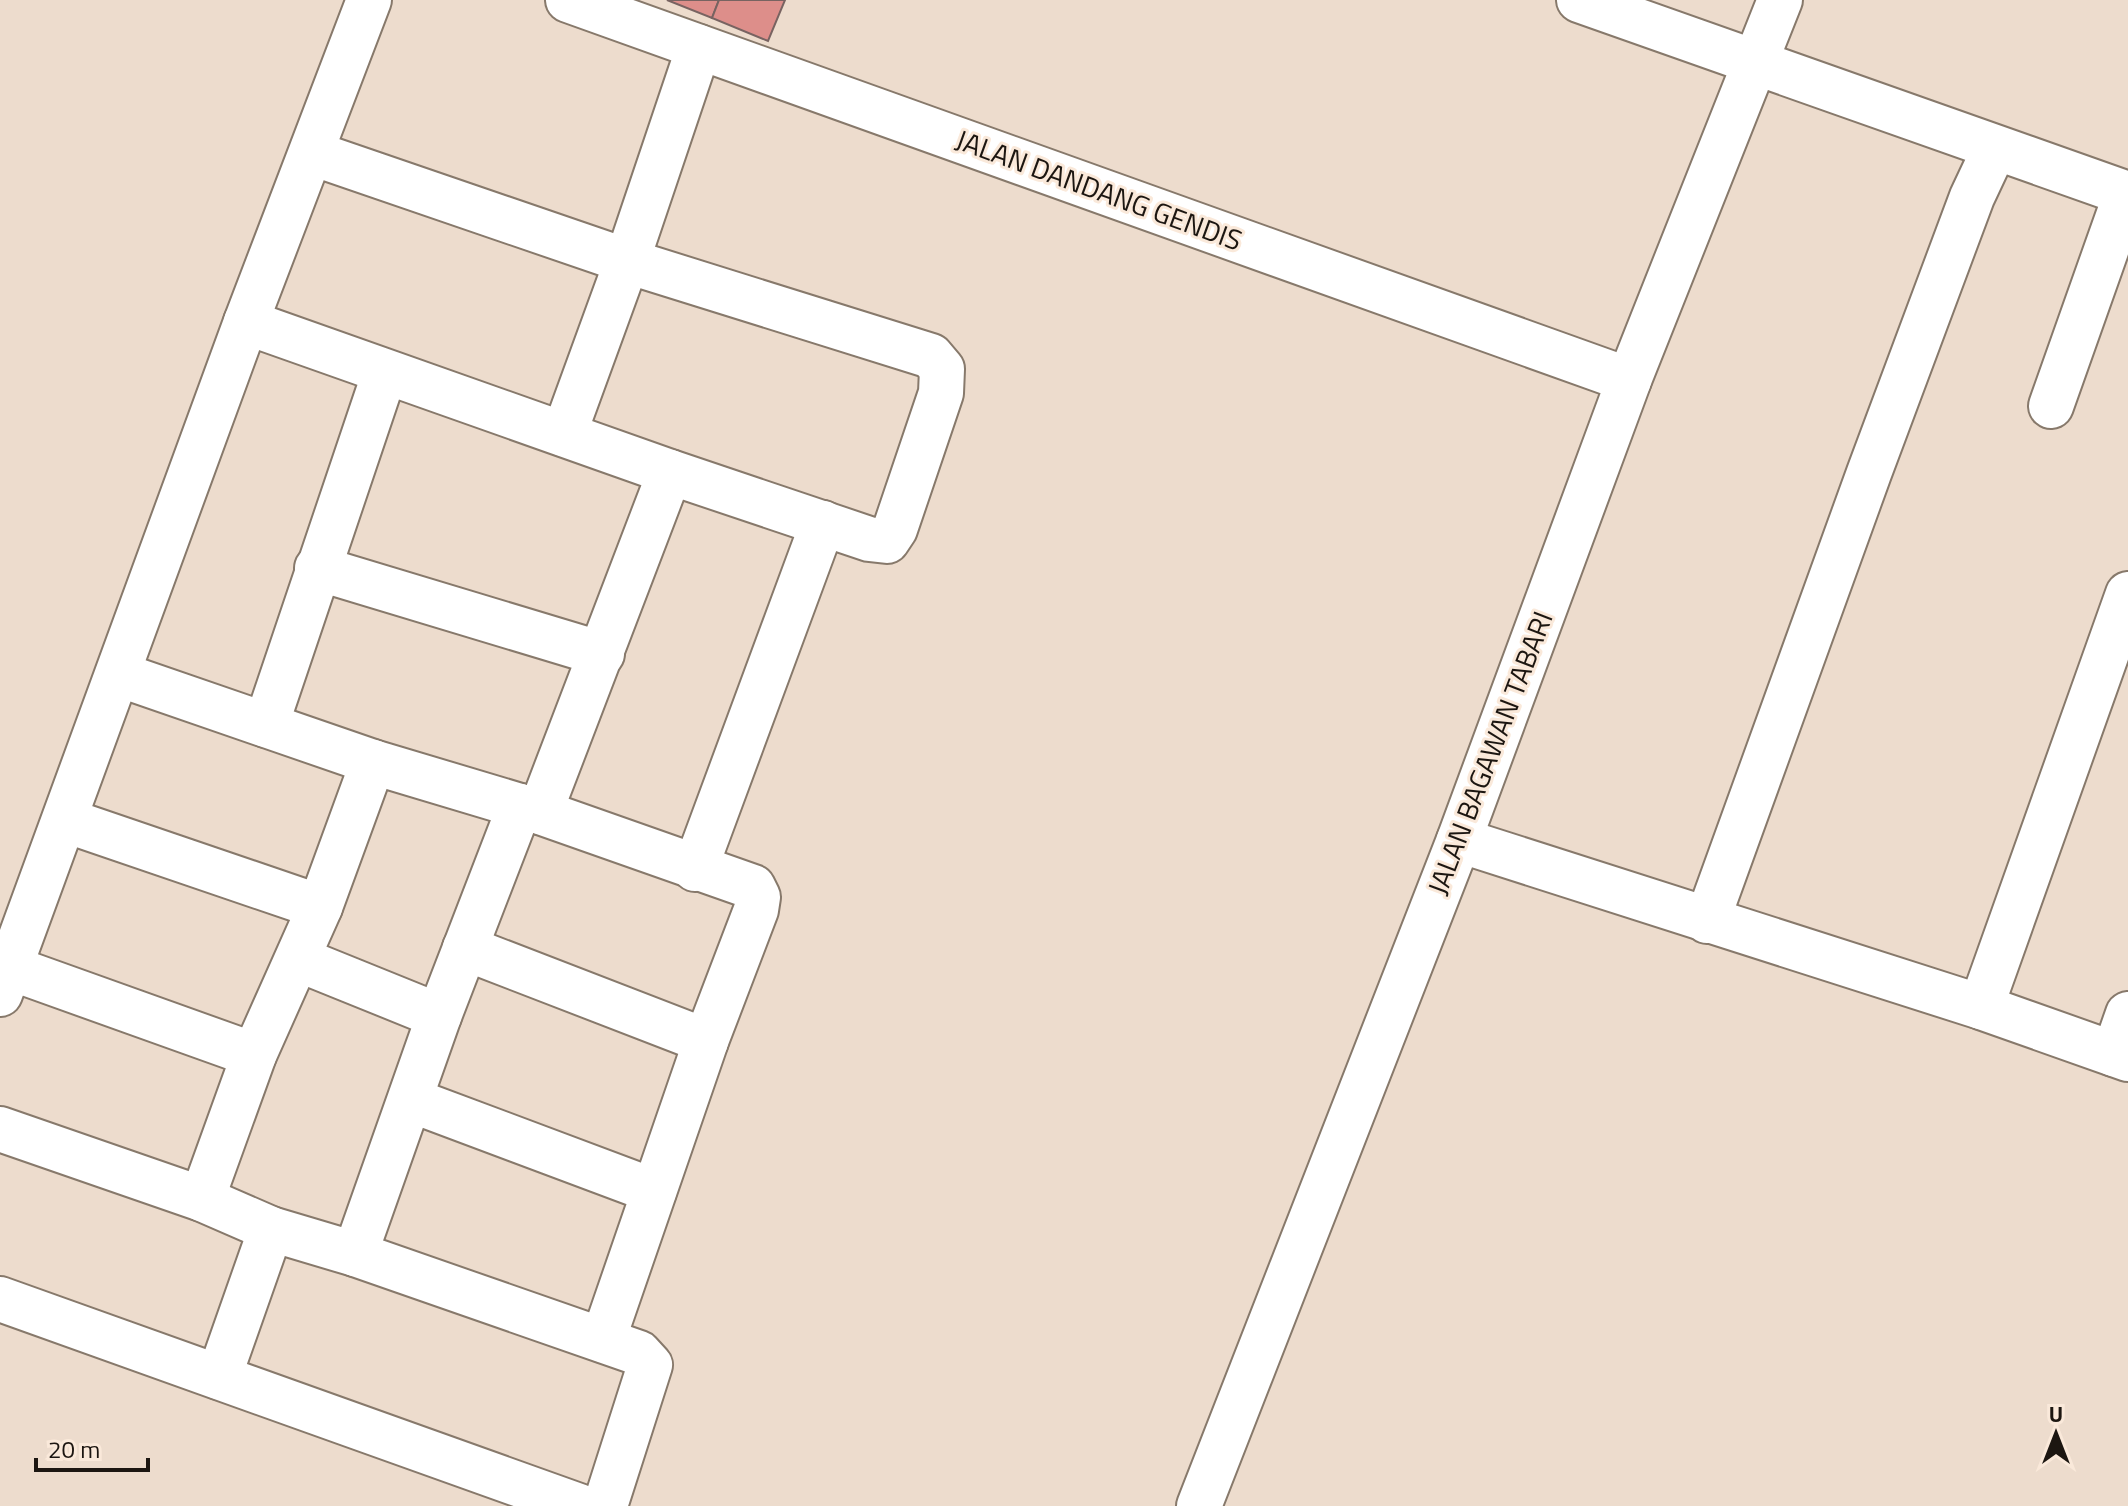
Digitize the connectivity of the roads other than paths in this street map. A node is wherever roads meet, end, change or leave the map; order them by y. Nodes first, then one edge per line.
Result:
1 (369, 0) edge
2 (568, 0) edge
3 (1579, 0) edge
4 (1780, 0) edge
5 (641, 12) edge
6 (699, 47) junction
7 (1756, 63) junction
8 (1995, 148) junction
9 (312, 153) junction
10 (2127, 194) edge
11 (627, 261) junction
12 (246, 322) junction
13 (385, 372) junction
14 (1629, 380) junction
15 (2051, 406) dead end
16 (564, 434) junction
17 (670, 472) junction
18 (823, 523) junction
19 (317, 568) junction
20 (2128, 594) edge
21 (602, 654) junction
22 (118, 674) junction
23 (266, 725) junction
24 (373, 762) junction
25 (530, 809) junction
26 (65, 820) junction
27 (1459, 840) junction
28 (695, 869) junction
29 (320, 907) junction
30 (1707, 921) junction
31 (465, 948) junction
32 (298, 959) junction
33 (6, 981) edge
34 (1981, 1007) junction
35 (2128, 1014) edge
36 (439, 1016) junction
37 (706, 1041) junction
38 (254, 1055) junction
39 (2121, 1056) edge
40 (411, 1100) junction
41 (0, 1129) edge
42 (654, 1191) junction
43 (202, 1199) junction
44 (271, 1229) junction
45 (355, 1254) junction
46 (0, 1299) edge
47 (603, 1340) junction
48 (219, 1377) junction
49 (579, 1506) edge
50 (605, 1506) edge
51 (1199, 1506) edge

1 - 9 street
2 - 5 street, JALAN DANDANG GENDIS
3 - 7 street
4 - 7 street, JALAN BAGAWAN TABARI
5 - 6 street, JALAN DANDANG GENDIS
6 - 11 street
6 - 14 street, JALAN DANDANG GENDIS
7 - 8 street
7 - 14 street, JALAN BAGAWAN TABARI
8 - 10 street
8 - 30 street
9 - 11 street
9 - 12 street
10 - 15 street
11 - 16 street
11 - 18 street
12 - 13 street
12 - 22 street
13 - 16 street
13 - 19 street
14 - 27 street, JALAN BAGAWAN TABARI
16 - 17 street
17 - 18 street
17 - 21 street
18 - 28 street
19 - 21 street
19 - 23 street
20 - 34 street
21 - 25 street
22 - 23 street
22 - 26 street
23 - 24 street
24 - 25 street
24 - 29 street
25 - 28 street
25 - 31 street
26 - 29 street
26 - 33 street
27 - 30 street
27 - 51 street, JALAN BAGAWAN TABARI
28 - 37 street
29 - 32 street
30 - 34 street
31 - 36 street
31 - 37 street
32 - 36 street
32 - 38 street
33 - 38 street
34 - 39 street
35 - 39 street
36 - 40 street
37 - 42 street
38 - 43 street
40 - 42 street
40 - 45 street
41 - 43 street
42 - 47 street
43 - 44 street
44 - 45 street
44 - 48 street
45 - 47 street
46 - 48 street
47 - 50 street
48 - 49 street

